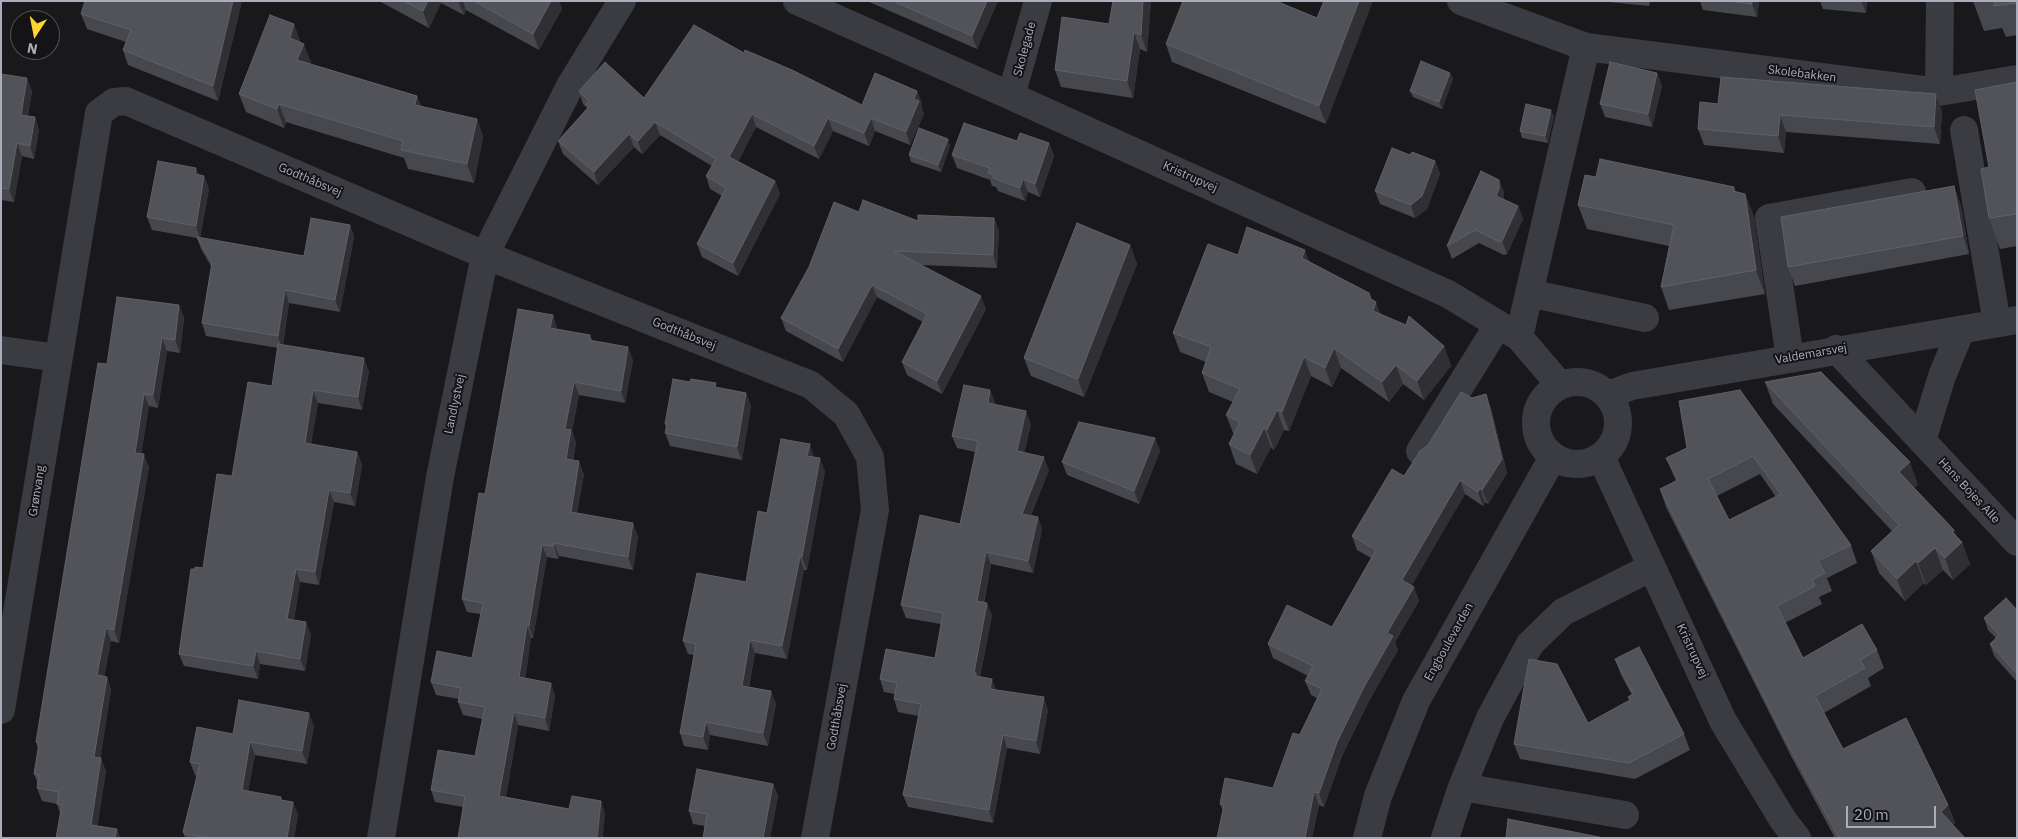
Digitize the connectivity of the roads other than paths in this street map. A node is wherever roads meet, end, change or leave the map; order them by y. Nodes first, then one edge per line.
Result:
1 (622, 1) edge
2 (797, 1) edge
3 (1038, 1) edge
4 (1461, 1) edge
5 (1940, 1) edge
6 (844, 11) edge
7 (1586, 47) junction
8 (2017, 79) edge
9 (1939, 92) junction
10 (1011, 96) junction
11 (114, 102) joint
12 (1964, 130) dead end
13 (1912, 192) edge
14 (486, 255) junction
15 (1529, 293) junction
16 (1645, 318) dead end
17 (2007, 322) edge
18 (1961, 330) junction
19 (1508, 331) junction
20 (1836, 349) junction
21 (1, 350) edge
22 (58, 358) junction
23 (1790, 358) junction
24 (1560, 385) junction
25 (1608, 395) junction
26 (1922, 441) junction
27 (1420, 451) edge
28 (1553, 457) junction
29 (1601, 457) junction
30 (2006, 516) edge
31 (2017, 542) edge
32 (1652, 567) junction
33 (8, 623) edge
34 (1, 710) edge
35 (1462, 786) junction
36 (1625, 815) dead end
37 (381, 838) edge
38 (815, 838) edge
39 (1367, 838) edge
40 (1445, 838) edge
41 (1797, 838) edge

1 - 14 street, Landlystvej
2 - 6 street, Kristrupvej
3 - 10 street, Skolegade
4 - 7 street, Skolebakken
5 - 9 street
6 - 10 street, Kristrupvej
7 - 9 street, Skolebakken
7 - 15 street
8 - 9 street, Skolebakken
10 - 19 street, Kristrupvej
11 - 14 street, Godthåbsvej
11 - 22 street, Grønvang
12 - 17 street
13 - 23 street
14 - 37 street, Landlystvej
14 - 38 street, Godthåbsvej
15 - 16 street
15 - 19 street
17 - 18 street, Valdemarsvej
18 - 20 street, Valdemarsvej
18 - 26 street
19 - 24 street, Kristrupvej
19 - 27 street
20 - 23 street, Valdemarsvej
20 - 26 street, Hans Bojes Alle
21 - 22 street
22 - 33 street, Grønvang
23 - 25 street, Valdemarsvej
24 - 25 street
24 - 28 street
25 - 29 street
26 - 30 street, Hans Bojes Alle
28 - 29 street
28 - 39 street, Engboulevarden
29 - 32 street, Kristrupvej
30 - 31 street, Hans Bojes Alle
32 - 35 street
32 - 41 street, Kristrupvej
33 - 34 street, Grønvang
35 - 36 street
35 - 40 street

